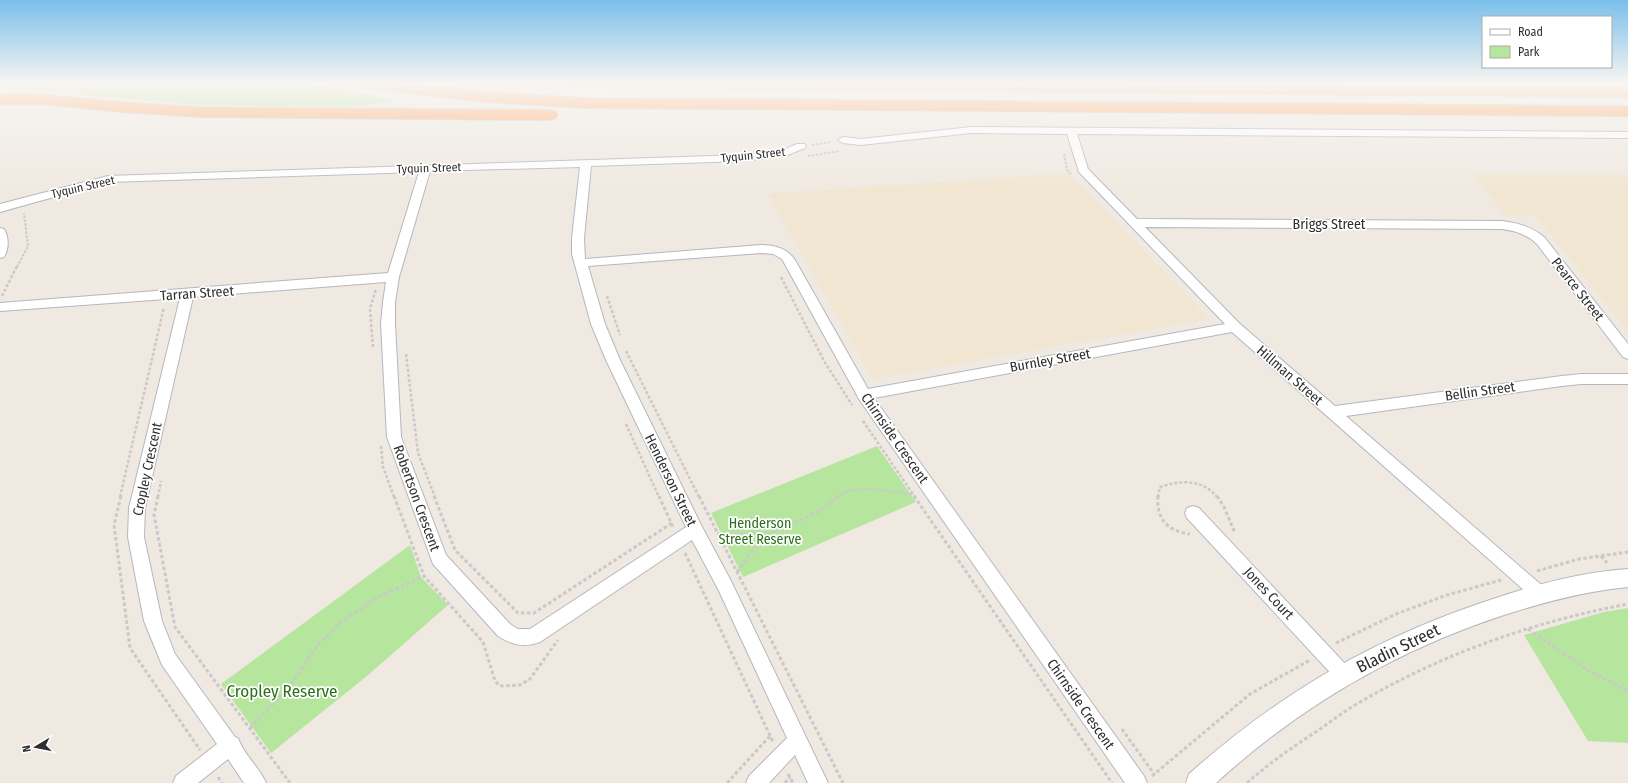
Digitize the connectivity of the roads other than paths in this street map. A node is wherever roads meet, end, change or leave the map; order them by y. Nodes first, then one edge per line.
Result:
1 (1071, 131) junction
2 (1628, 135) edge
3 (843, 140) road end
4 (801, 146) road end
5 (586, 163) junction
6 (426, 168) junction
7 (0, 208) edge
8 (1135, 223) junction
9 (1523, 228) joint
10 (0, 232) edge
11 (0, 254) edge
12 (580, 263) junction
13 (386, 278) junction
14 (186, 297) junction
15 (0, 307) edge
16 (1236, 327) junction
17 (1628, 354) edge
18 (1628, 379) edge
19 (864, 396) junction
20 (1333, 412) junction
21 (1193, 513) dead end
22 (695, 530) junction
23 (1628, 578) edge
24 (1540, 594) junction
25 (1343, 674) junction
26 (797, 741) junction
27 (231, 745) junction
28 (183, 783) edge
29 (256, 783) edge
30 (756, 783) edge
31 (818, 783) edge
32 (1137, 783) edge
33 (1198, 783) edge

1 - 2 street
1 - 3 street
1 - 8 street, Hillman Street
4 - 5 street, Tyquin Street
5 - 6 street, Tyquin Street
5 - 12 street, Henderson Street
6 - 7 street, Tyquin Street
6 - 13 street, Robertson Crescent
8 - 9 street, Briggs Street
8 - 16 street, Hillman Street
9 - 17 street, Pearce Street
10 - 11 street
12 - 19 street, Chirnside Crescent
12 - 22 street, Henderson Street
13 - 14 street, Tarran Street
13 - 22 street, Robertson Crescent
14 - 15 street, Tarran Street
14 - 27 street, Cropley Crescent
16 - 19 street, Burnley Street
16 - 20 street, Hillman Street
18 - 20 street, Bellin Street
19 - 32 street, Chirnside Crescent
20 - 24 street, Hillman Street
21 - 25 street, Jones Court
22 - 26 street, Henderson Street
23 - 24 street, Bladin Street
24 - 25 street, Bladin Street
25 - 33 street, Bladin Street
26 - 30 street
26 - 31 street, Henderson Street
27 - 28 street
27 - 29 street, Cropley Crescent

